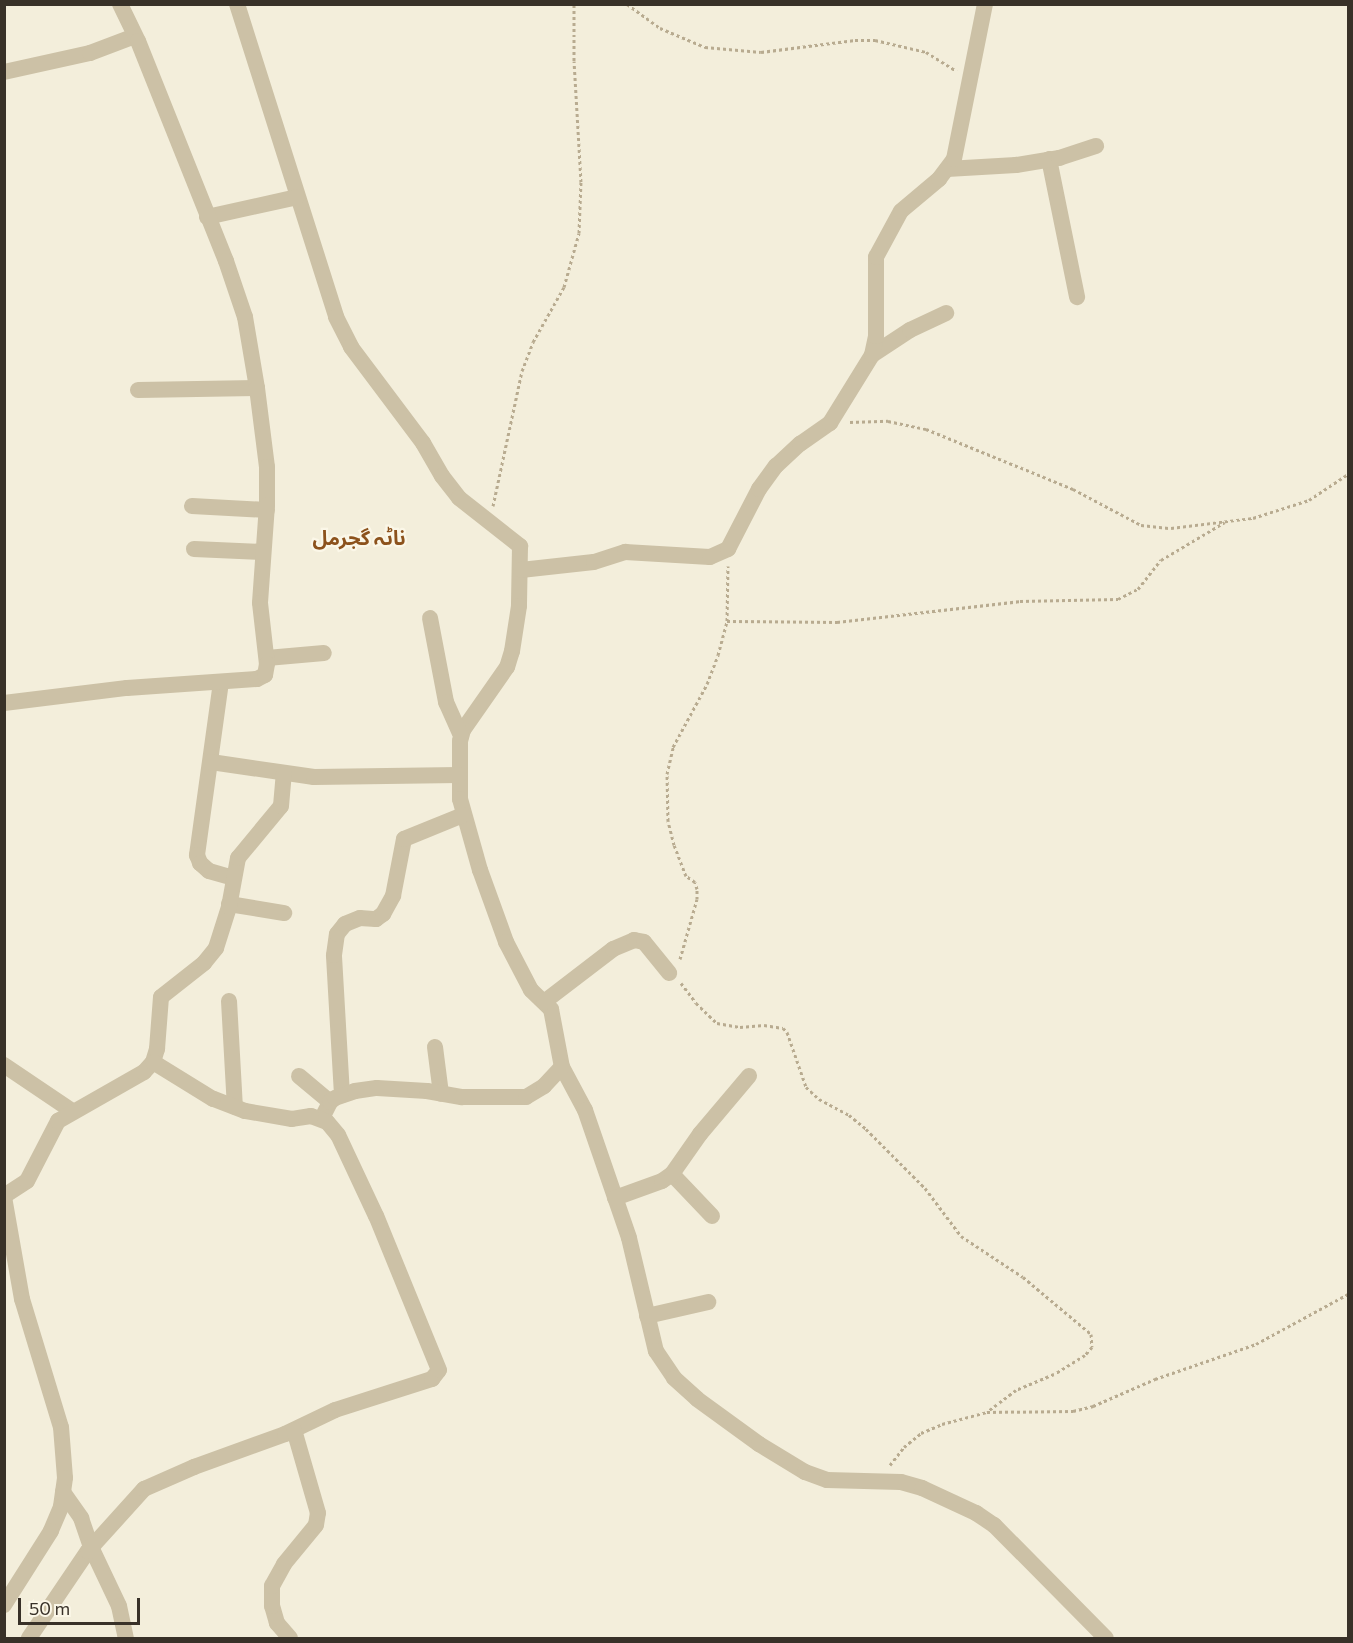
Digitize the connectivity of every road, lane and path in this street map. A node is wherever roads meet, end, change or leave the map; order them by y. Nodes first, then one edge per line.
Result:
1 (120, 4) edge
2 (237, 4) edge
3 (574, 4) edge
4 (627, 4) edge
5 (985, 4) edge
6 (135, 36) junction
7 (4, 72) edge
8 (970, 74) junction
9 (1096, 146) dead end
10 (1049, 159) junction
11 (947, 170) junction
12 (297, 197) junction
13 (207, 217) junction
14 (1077, 297) dead end
15 (946, 313) dead end
16 (872, 355) junction
17 (257, 388) junction
18 (138, 390) dead end
19 (830, 423) junction
20 (1348, 474) edge
21 (192, 506) dead end
22 (267, 510) junction
23 (1226, 521) junction
24 (491, 523) junction
25 (194, 549) dead end
26 (728, 549) junction
27 (263, 552) junction
28 (520, 570) junction
29 (430, 618) dead end
30 (727, 621) junction
31 (324, 653) dead end
32 (267, 658) junction
33 (221, 682) junction
34 (4, 703) edge
35 (461, 736) junction
36 (211, 762) junction
37 (284, 774) junction
38 (459, 775) junction
39 (463, 815) junction
40 (233, 878) junction
41 (229, 904) junction
42 (284, 913) dead end
43 (669, 973) junction
44 (229, 1001) dead end
45 (544, 1002) junction
46 (435, 1047) dead end
47 (153, 1062) junction
48 (4, 1065) edge
49 (562, 1067) junction
50 (299, 1076) dead end
51 (749, 1076) dead end
52 (441, 1094) junction
53 (336, 1099) junction
54 (235, 1107) junction
55 (72, 1111) junction
56 (322, 1118) junction
57 (672, 1174) junction
58 (4, 1197) edge
59 (615, 1198) junction
60 (712, 1216) dead end
61 (1348, 1294) edge
62 (708, 1302) dead end
63 (647, 1316) junction
64 (987, 1412) junction
65 (294, 1430) junction
66 (880, 1482) junction
67 (63, 1492) junction
68 (91, 1547) junction
69 (4, 1605) edge
70 (29, 1638) edge
71 (126, 1638) edge
72 (290, 1638) edge
73 (1106, 1638) edge

1 - 6 street
2 - 12 street
3 - 24 path
4 - 8 path
5 - 8 street
6 - 7 street
6 - 13 street
8 - 11 street
9 - 10 street
10 - 11 street
10 - 14 street
11 - 16 street
12 - 13 street
12 - 24 street
13 - 17 street
15 - 16 street
16 - 19 street
17 - 18 street
17 - 22 street
19 - 23 path
19 - 26 street
20 - 23 path
21 - 22 street
22 - 27 street
23 - 30 path
24 - 28 street
25 - 27 street
26 - 28 street
26 - 30 path
27 - 32 street
28 - 35 street
29 - 35 street
30 - 43 path
31 - 32 street
32 - 33 street
33 - 34 street
33 - 36 street
35 - 38 street
36 - 37 street
36 - 40 street
37 - 38 street
37 - 40 street
38 - 39 street
39 - 45 street
39 - 53 street
40 - 41 street
41 - 42 street
41 - 47 street
43 - 45 street
43 - 64 path
44 - 54 street
45 - 49 street
46 - 52 street
47 - 54 street
47 - 55 street
48 - 55 street
49 - 52 street
49 - 59 street
50 - 53 street
51 - 57 street
52 - 53 street
53 - 56 street
54 - 56 street
55 - 58 street
56 - 65 street
57 - 59 street
57 - 60 street
58 - 67 street
59 - 63 street
61 - 64 path
62 - 63 street
63 - 66 street
64 - 66 path
65 - 68 street
65 - 72 street
66 - 73 street
67 - 68 street
67 - 69 street
68 - 70 street
68 - 71 street

